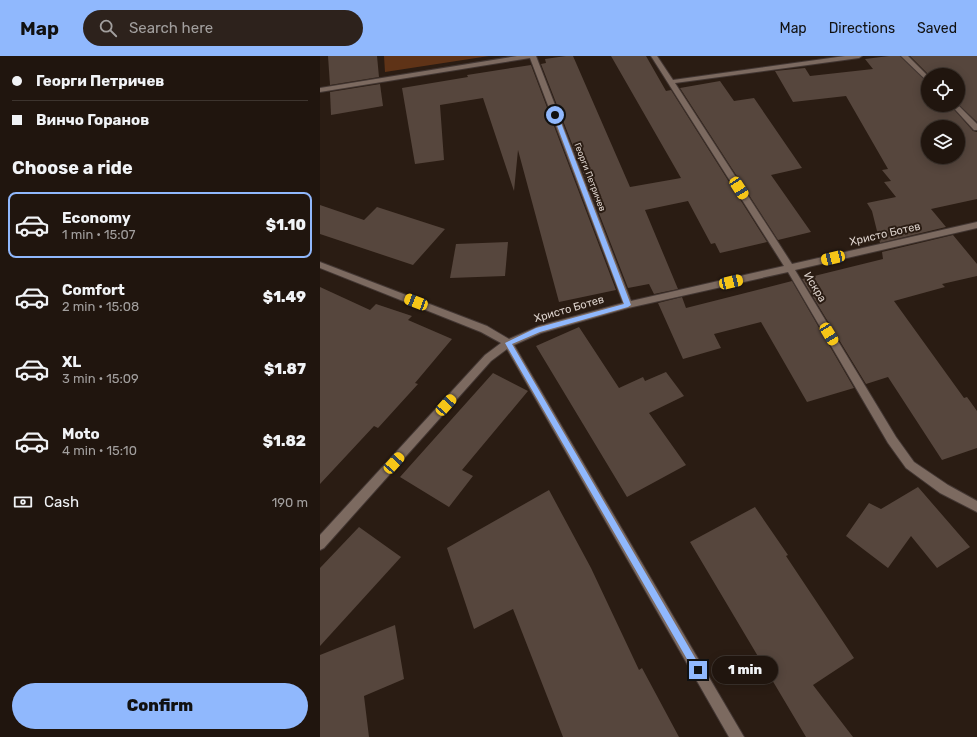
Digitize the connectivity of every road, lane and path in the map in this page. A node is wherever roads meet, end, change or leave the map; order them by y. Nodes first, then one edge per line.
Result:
1 (528, 56) edge
2 (533, 56) edge
3 (654, 56) edge
4 (859, 56) edge
5 (904, 56) edge
6 (921, 73) edge
7 (671, 82) junction
8 (320, 90) edge
9 (961, 112) edge
10 (977, 128) edge
11 (977, 225) edge
12 (320, 265) edge
13 (790, 268) junction
14 (628, 305) junction
15 (508, 343) junction
16 (977, 507) edge
17 (320, 544) edge
18 (737, 737) edge

1 - 8 street
2 - 14 street, Георги Петричев
3 - 7 street, Искра
4 - 7 street
5 - 6 street
7 - 13 street, Искра
9 - 10 street
11 - 13 street, Христо Ботев
12 - 15 street
13 - 14 street, Христо Ботев
13 - 16 street, Искра
14 - 15 street, Христо Ботев
15 - 17 street, Христо Ботев
15 - 18 street

